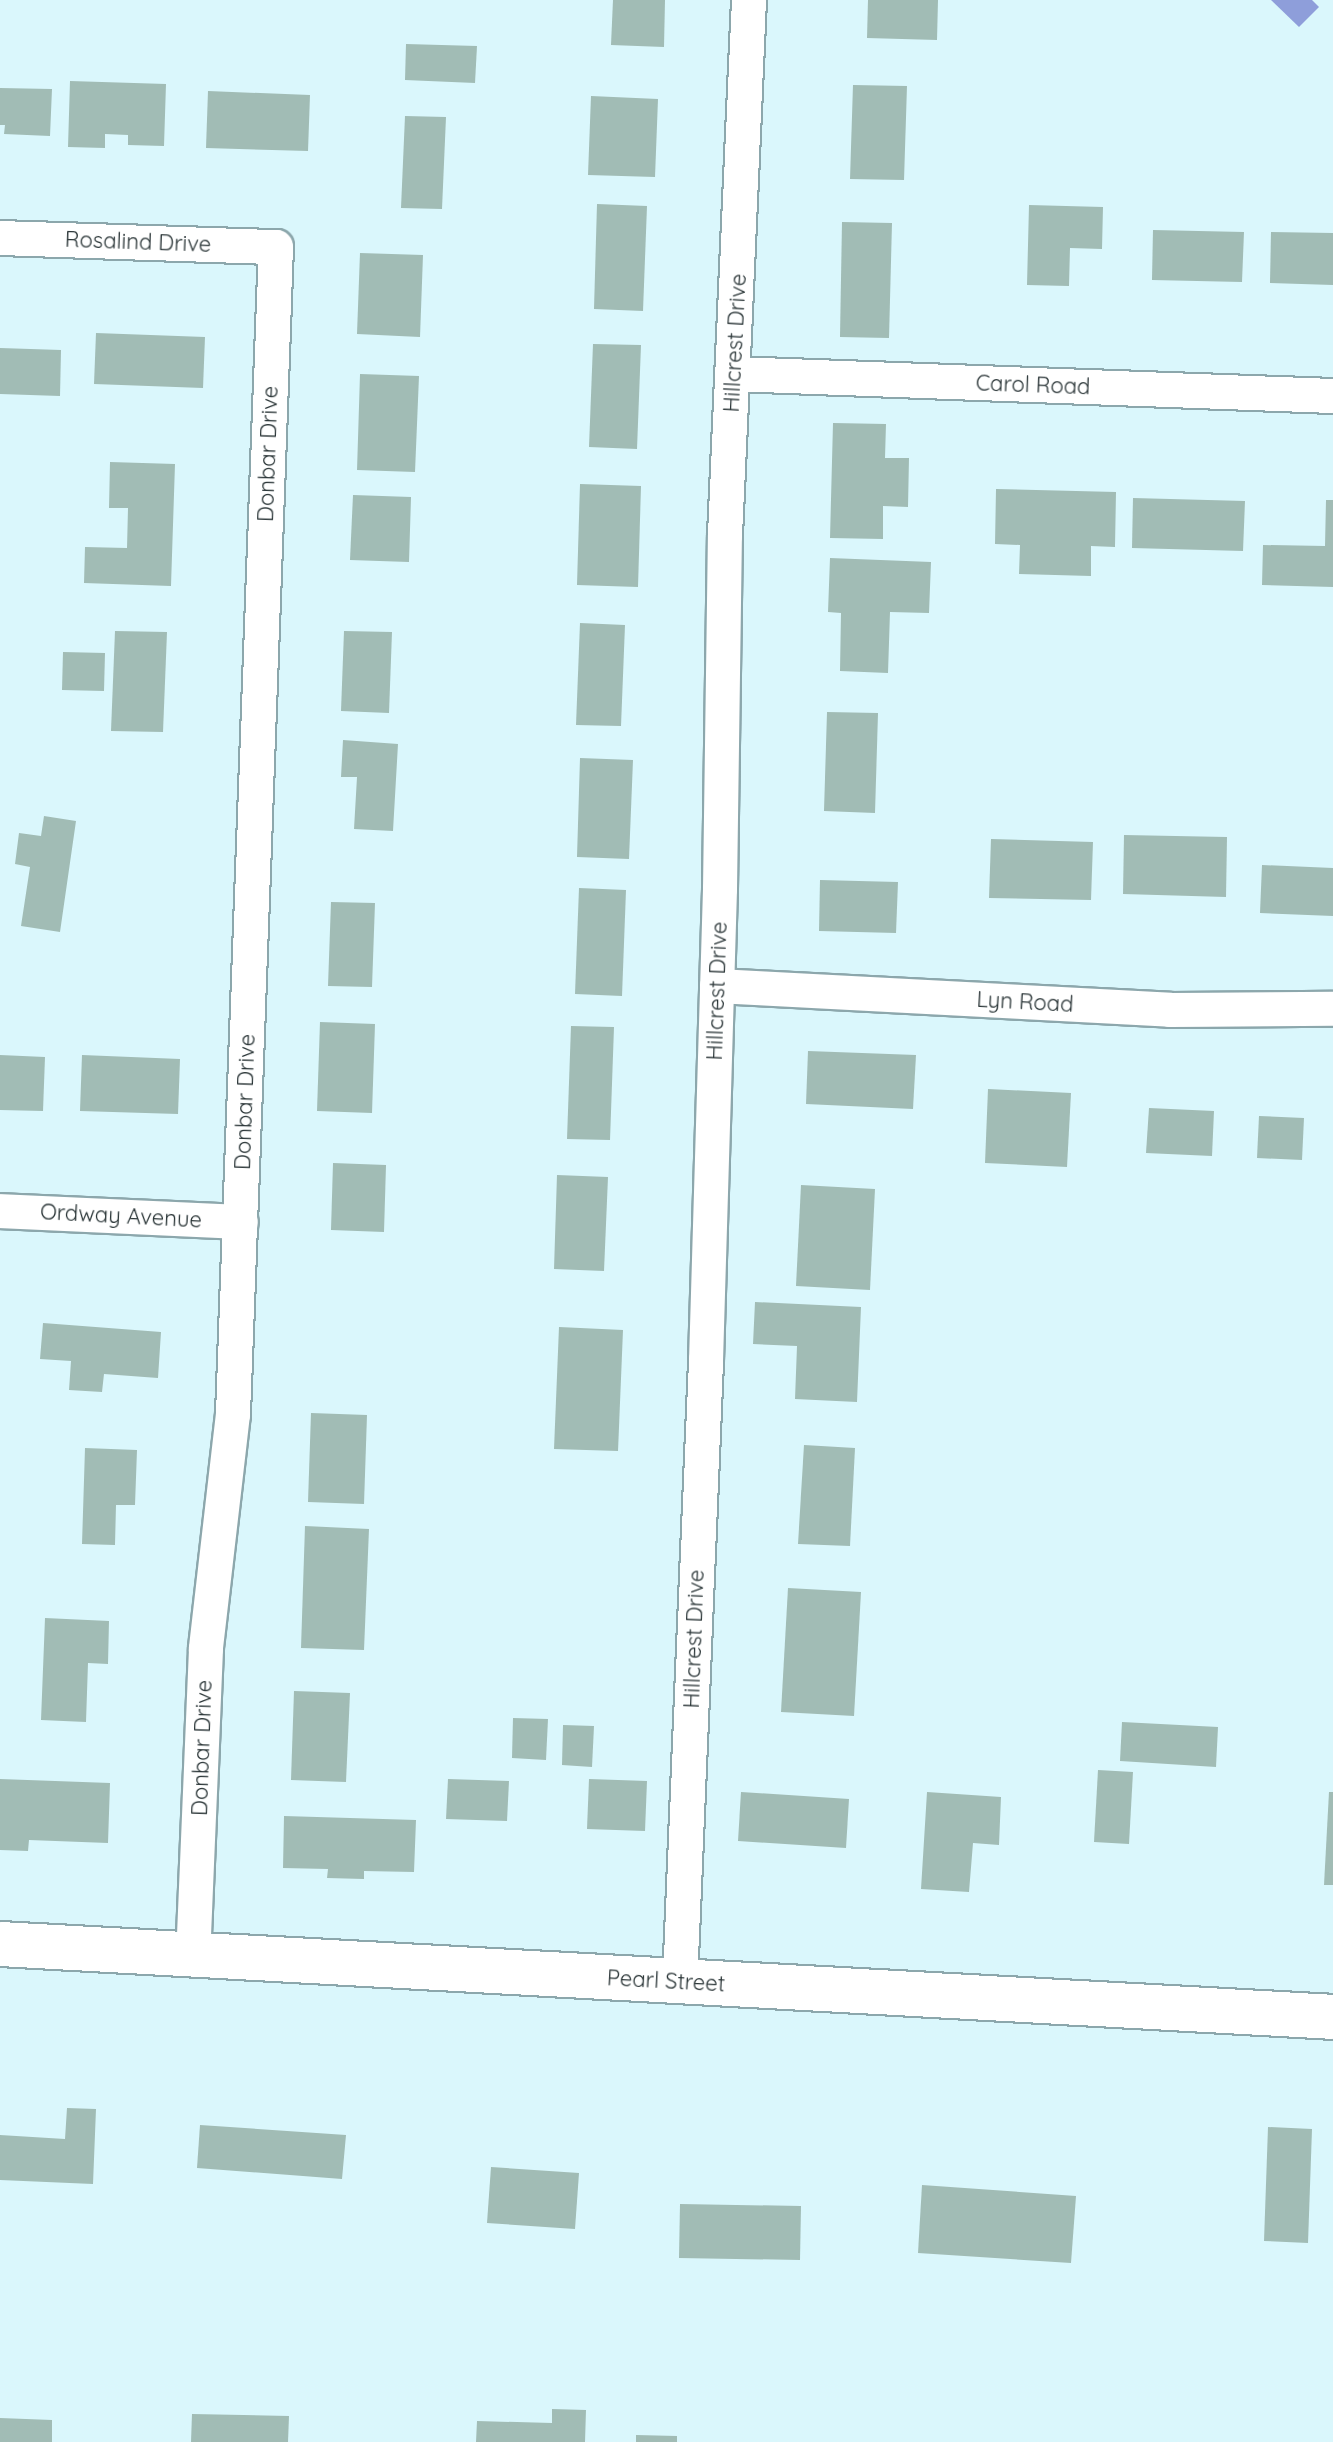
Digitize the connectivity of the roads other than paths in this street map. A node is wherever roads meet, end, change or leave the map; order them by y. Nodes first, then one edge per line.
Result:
1 (749, 0) edge
2 (0, 238) edge
3 (276, 247) joint
4 (733, 374) junction
5 (1333, 396) edge
6 (717, 986) junction
7 (1333, 1009) edge
8 (0, 1211) edge
9 (241, 1222) junction
10 (0, 1944) edge
11 (193, 1955) junction
12 (680, 1982) junction
13 (1333, 2017) edge

1 - 4 street, Hillcrest Drive
2 - 3 street, Rosalind Drive
3 - 9 street, Donbar Drive
4 - 5 street, Carol Road
4 - 6 street, Hillcrest Drive
6 - 7 street, Lyn Road
6 - 12 street, Hillcrest Drive
8 - 9 street, Ordway Avenue
9 - 11 street, Donbar Drive
10 - 11 street, Pearl Street
11 - 12 street, Pearl Street
12 - 13 street, Pearl Street

